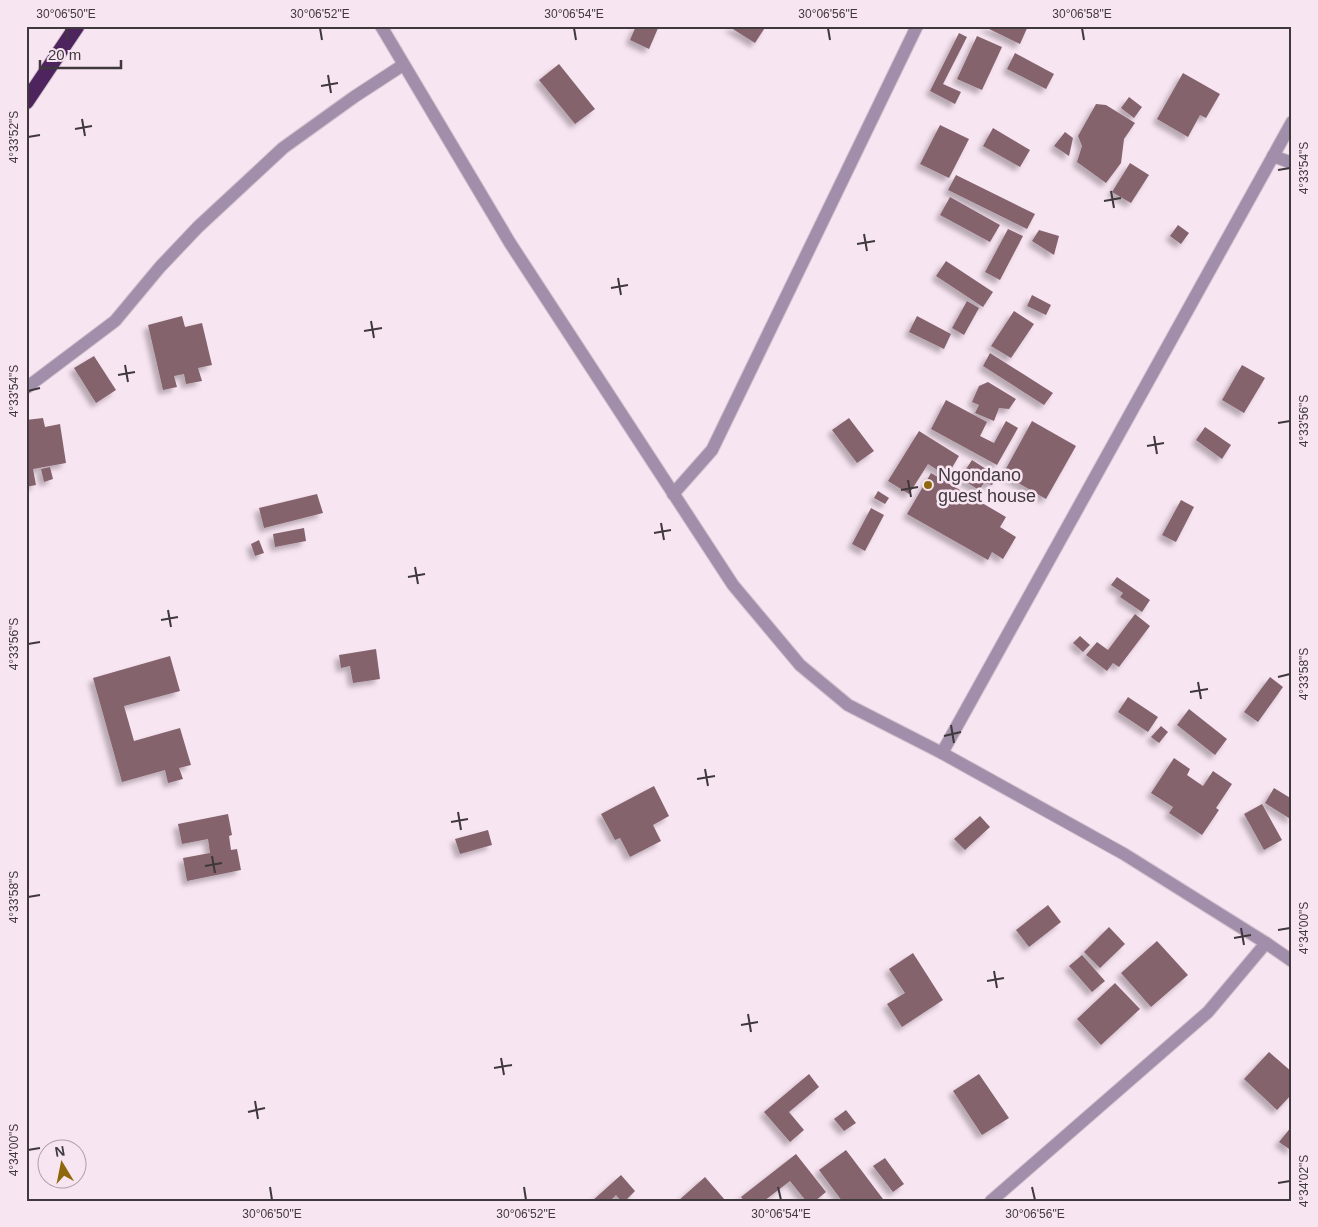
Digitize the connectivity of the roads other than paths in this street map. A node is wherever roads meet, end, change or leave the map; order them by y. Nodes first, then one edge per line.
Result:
1 (77, 26) edge
2 (381, 26) edge
3 (917, 26) edge
4 (404, 65) junction
5 (26, 102) edge
6 (1292, 122) edge
7 (1273, 156) junction
8 (1292, 163) edge
9 (26, 388) edge
10 (673, 494) junction
11 (942, 753) junction
12 (1266, 943) junction
13 (1292, 961) edge
14 (991, 1201) edge

1 - 5 highway
2 - 4 street
3 - 10 street
4 - 9 street
4 - 10 street
6 - 7 street
7 - 8 street
7 - 11 street
10 - 11 street
11 - 12 street
12 - 13 street
12 - 14 street

